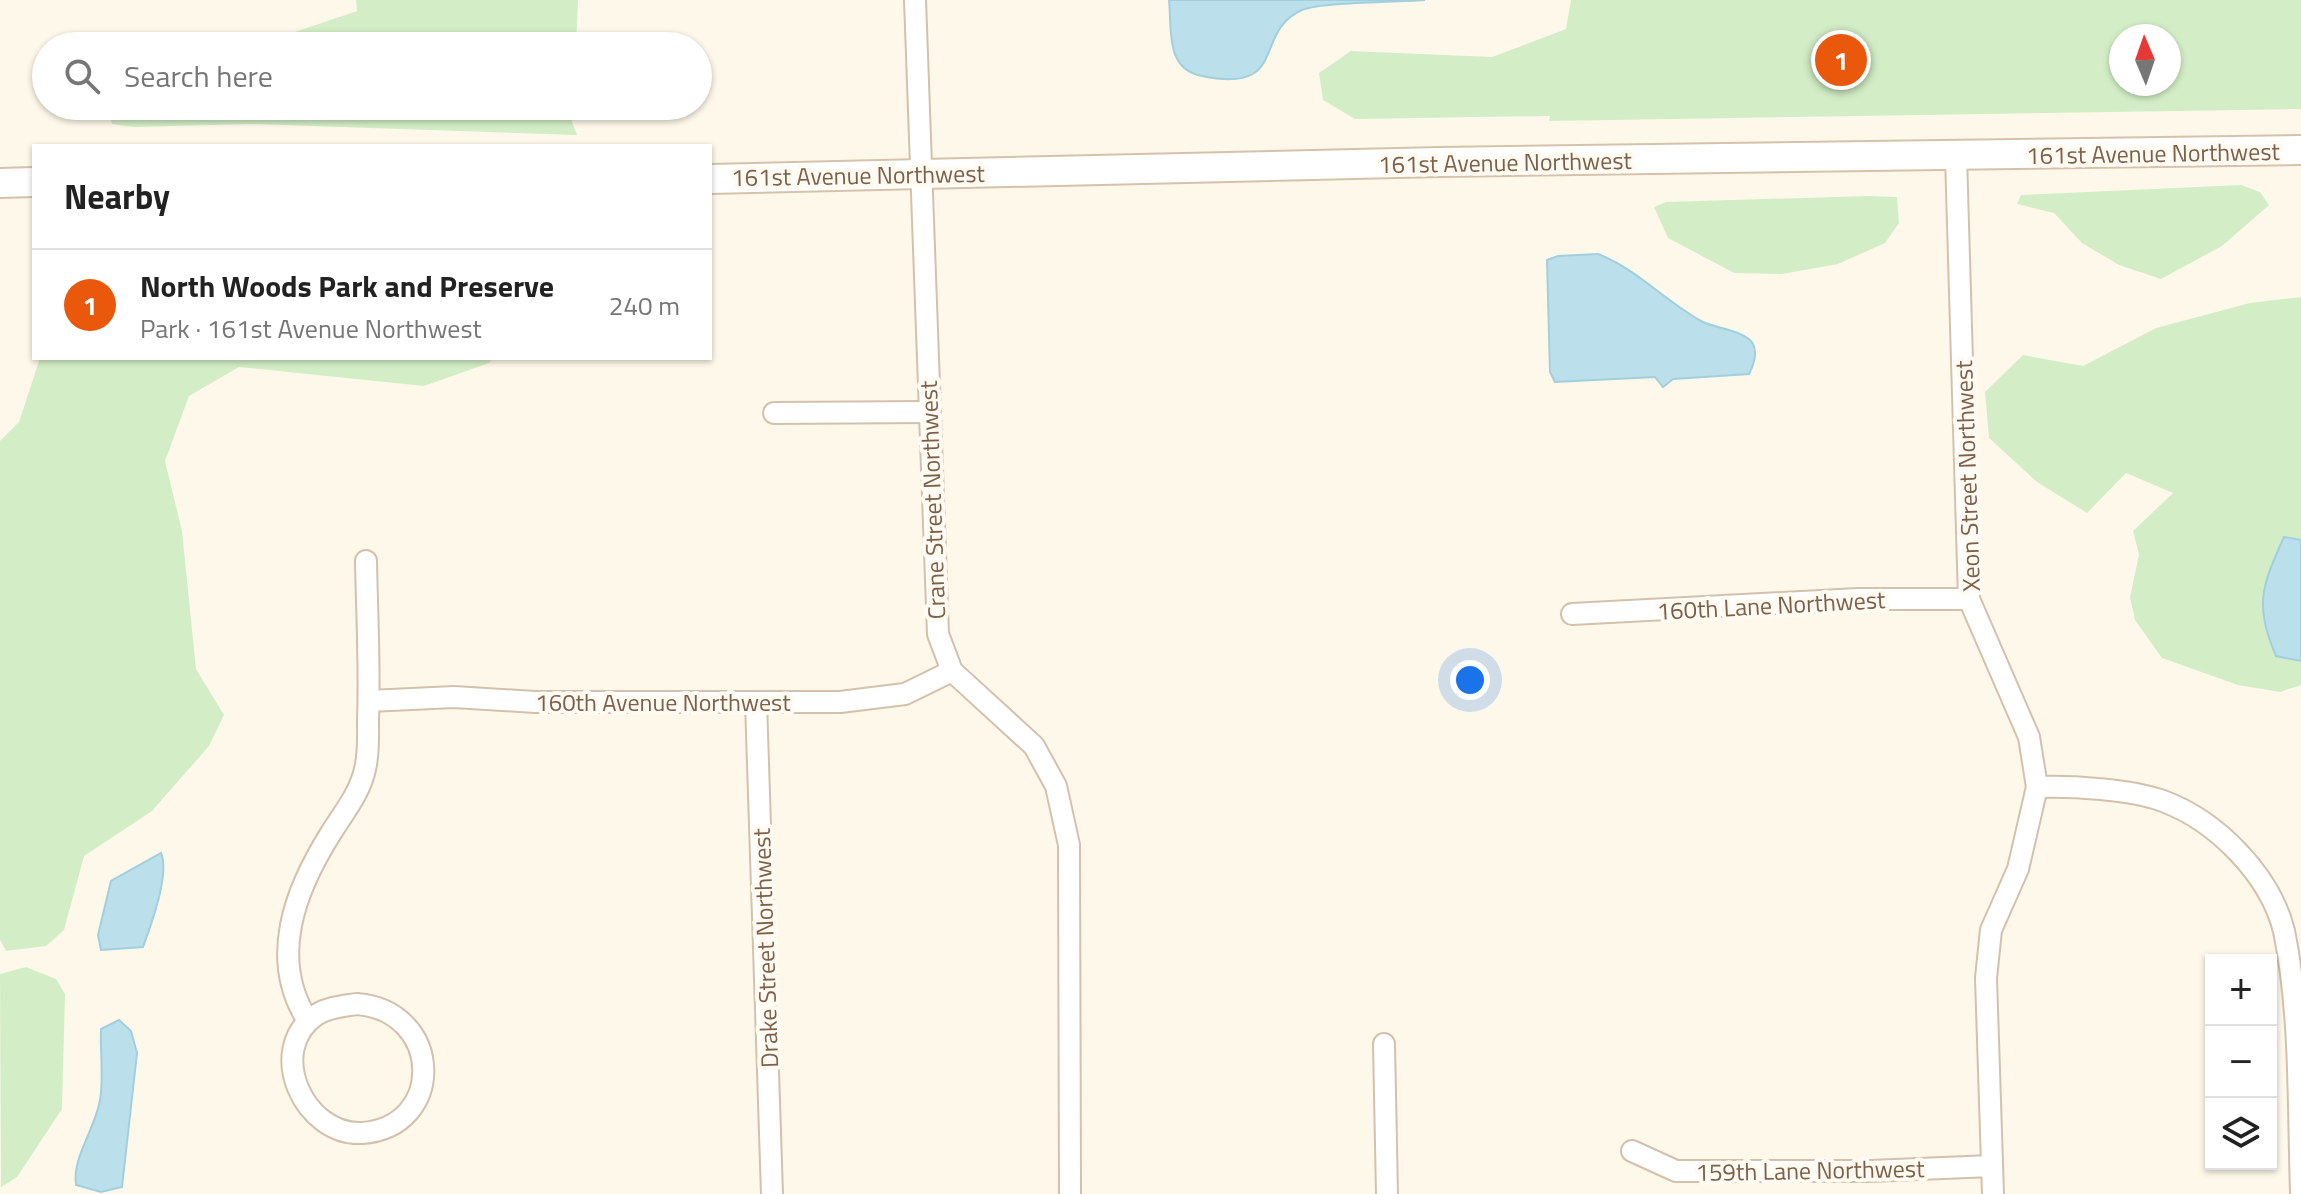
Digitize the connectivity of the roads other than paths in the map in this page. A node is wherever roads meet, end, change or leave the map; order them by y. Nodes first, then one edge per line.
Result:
1 (915, 0) edge
2 (2301, 150) edge
3 (1956, 156) junction
4 (922, 174) junction
5 (712, 179) edge
6 (32, 182) edge
7 (0, 183) edge
8 (928, 412) junction
9 (774, 413) dead end
10 (366, 561) dead end
11 (1969, 599) junction
12 (1572, 614) dead end
13 (952, 671) junction
14 (369, 701) junction
15 (756, 702) junction
16 (2037, 787) junction
17 (308, 1021) junction
18 (1384, 1044) dead end
19 (1632, 1151) dead end
20 (1992, 1166) junction
21 (2301, 1192) edge
22 (772, 1194) edge
23 (1070, 1194) edge
24 (1387, 1194) edge
25 (1993, 1194) edge

1 - 4 street, Crane Street Northwest
2 - 3 main road, 161st Avenue Northwest
3 - 4 main road, 161st Avenue Northwest
3 - 11 street, Xeon Street Northwest
4 - 5 main road, 161st Avenue Northwest
4 - 8 street, Crane Street Northwest
6 - 7 main road
8 - 9 street
8 - 13 street, Crane Street Northwest
10 - 14 street
11 - 12 street, 160th Lane Northwest
11 - 16 street, Xeon Street Northwest
13 - 15 street, 160th Avenue Northwest
13 - 23 street, Crane Street Northwest
14 - 15 street, 160th Avenue Northwest
14 - 17 street
15 - 22 street, Drake Street Northwest
16 - 20 street
16 - 21 street
17 - 17 street
18 - 24 street
19 - 20 street, 159th Lane Northwest
20 - 25 street

